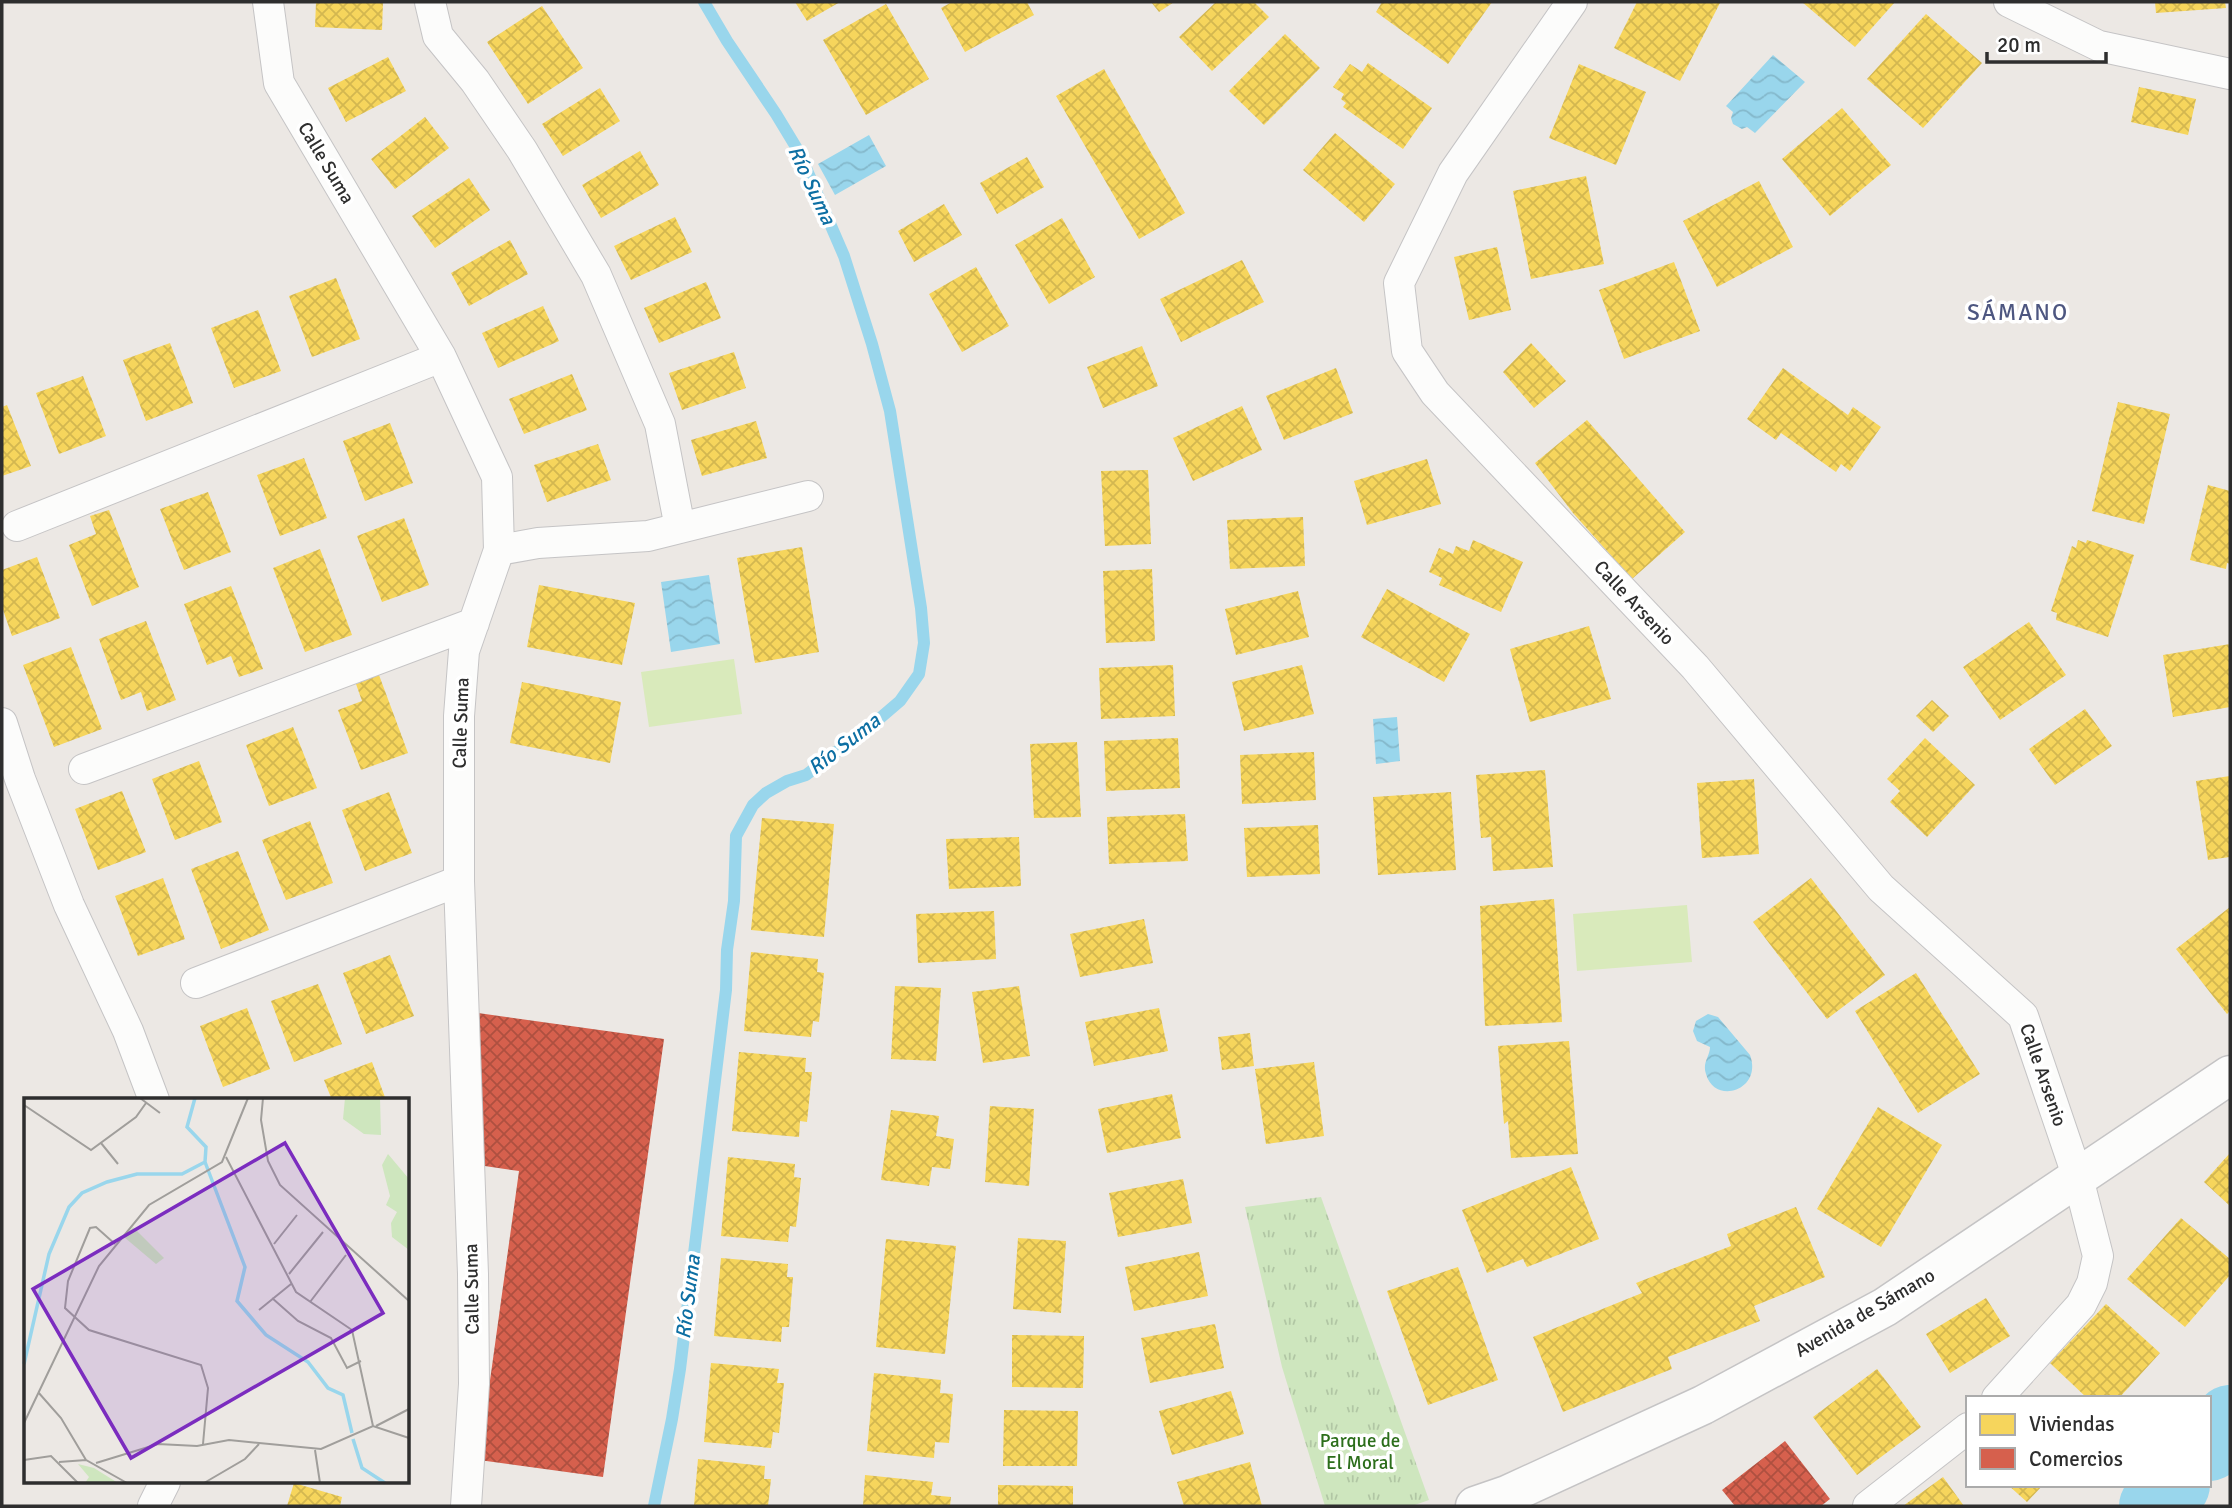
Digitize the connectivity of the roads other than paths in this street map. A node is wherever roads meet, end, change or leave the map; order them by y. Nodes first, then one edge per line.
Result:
1 (268, 2) edge
2 (430, 2) edge
3 (1572, 2) edge
4 (2009, 2) edge
5 (2230, 74) edge
6 (440, 357) junction
7 (808, 496) dead end
8 (18, 526) dead end
9 (680, 528) junction
10 (499, 550) junction
11 (474, 623) junction
12 (2, 723) edge
13 (84, 769) dead end
14 (459, 881) junction
15 (196, 983) dead end
16 (2230, 1075) edge
17 (153, 1098) edge
18 (2078, 1178) junction
19 (1999, 1396) edge
20 (1966, 1430) edge
21 (164, 1484) edge
22 (1523, 1498) edge
23 (153, 1506) edge
24 (466, 1506) edge
25 (1475, 1506) edge
26 (1868, 1506) edge

1 - 6 street, Calle Suma
2 - 9 street
3 - 18 street, Calle Arsenio
4 - 5 street
6 - 8 street
6 - 10 street, Calle Suma
7 - 9 street
9 - 10 street
10 - 11 street, Calle Suma
11 - 13 street
11 - 14 street, Calle Suma
12 - 17 street
14 - 15 street
14 - 24 street, Calle Suma
16 - 18 street, Avenida de Sámano
18 - 19 street, Calle Arsenio
18 - 22 street, Avenida de Sámano
20 - 26 street
21 - 23 street
22 - 25 street, Avenida de Sámano

